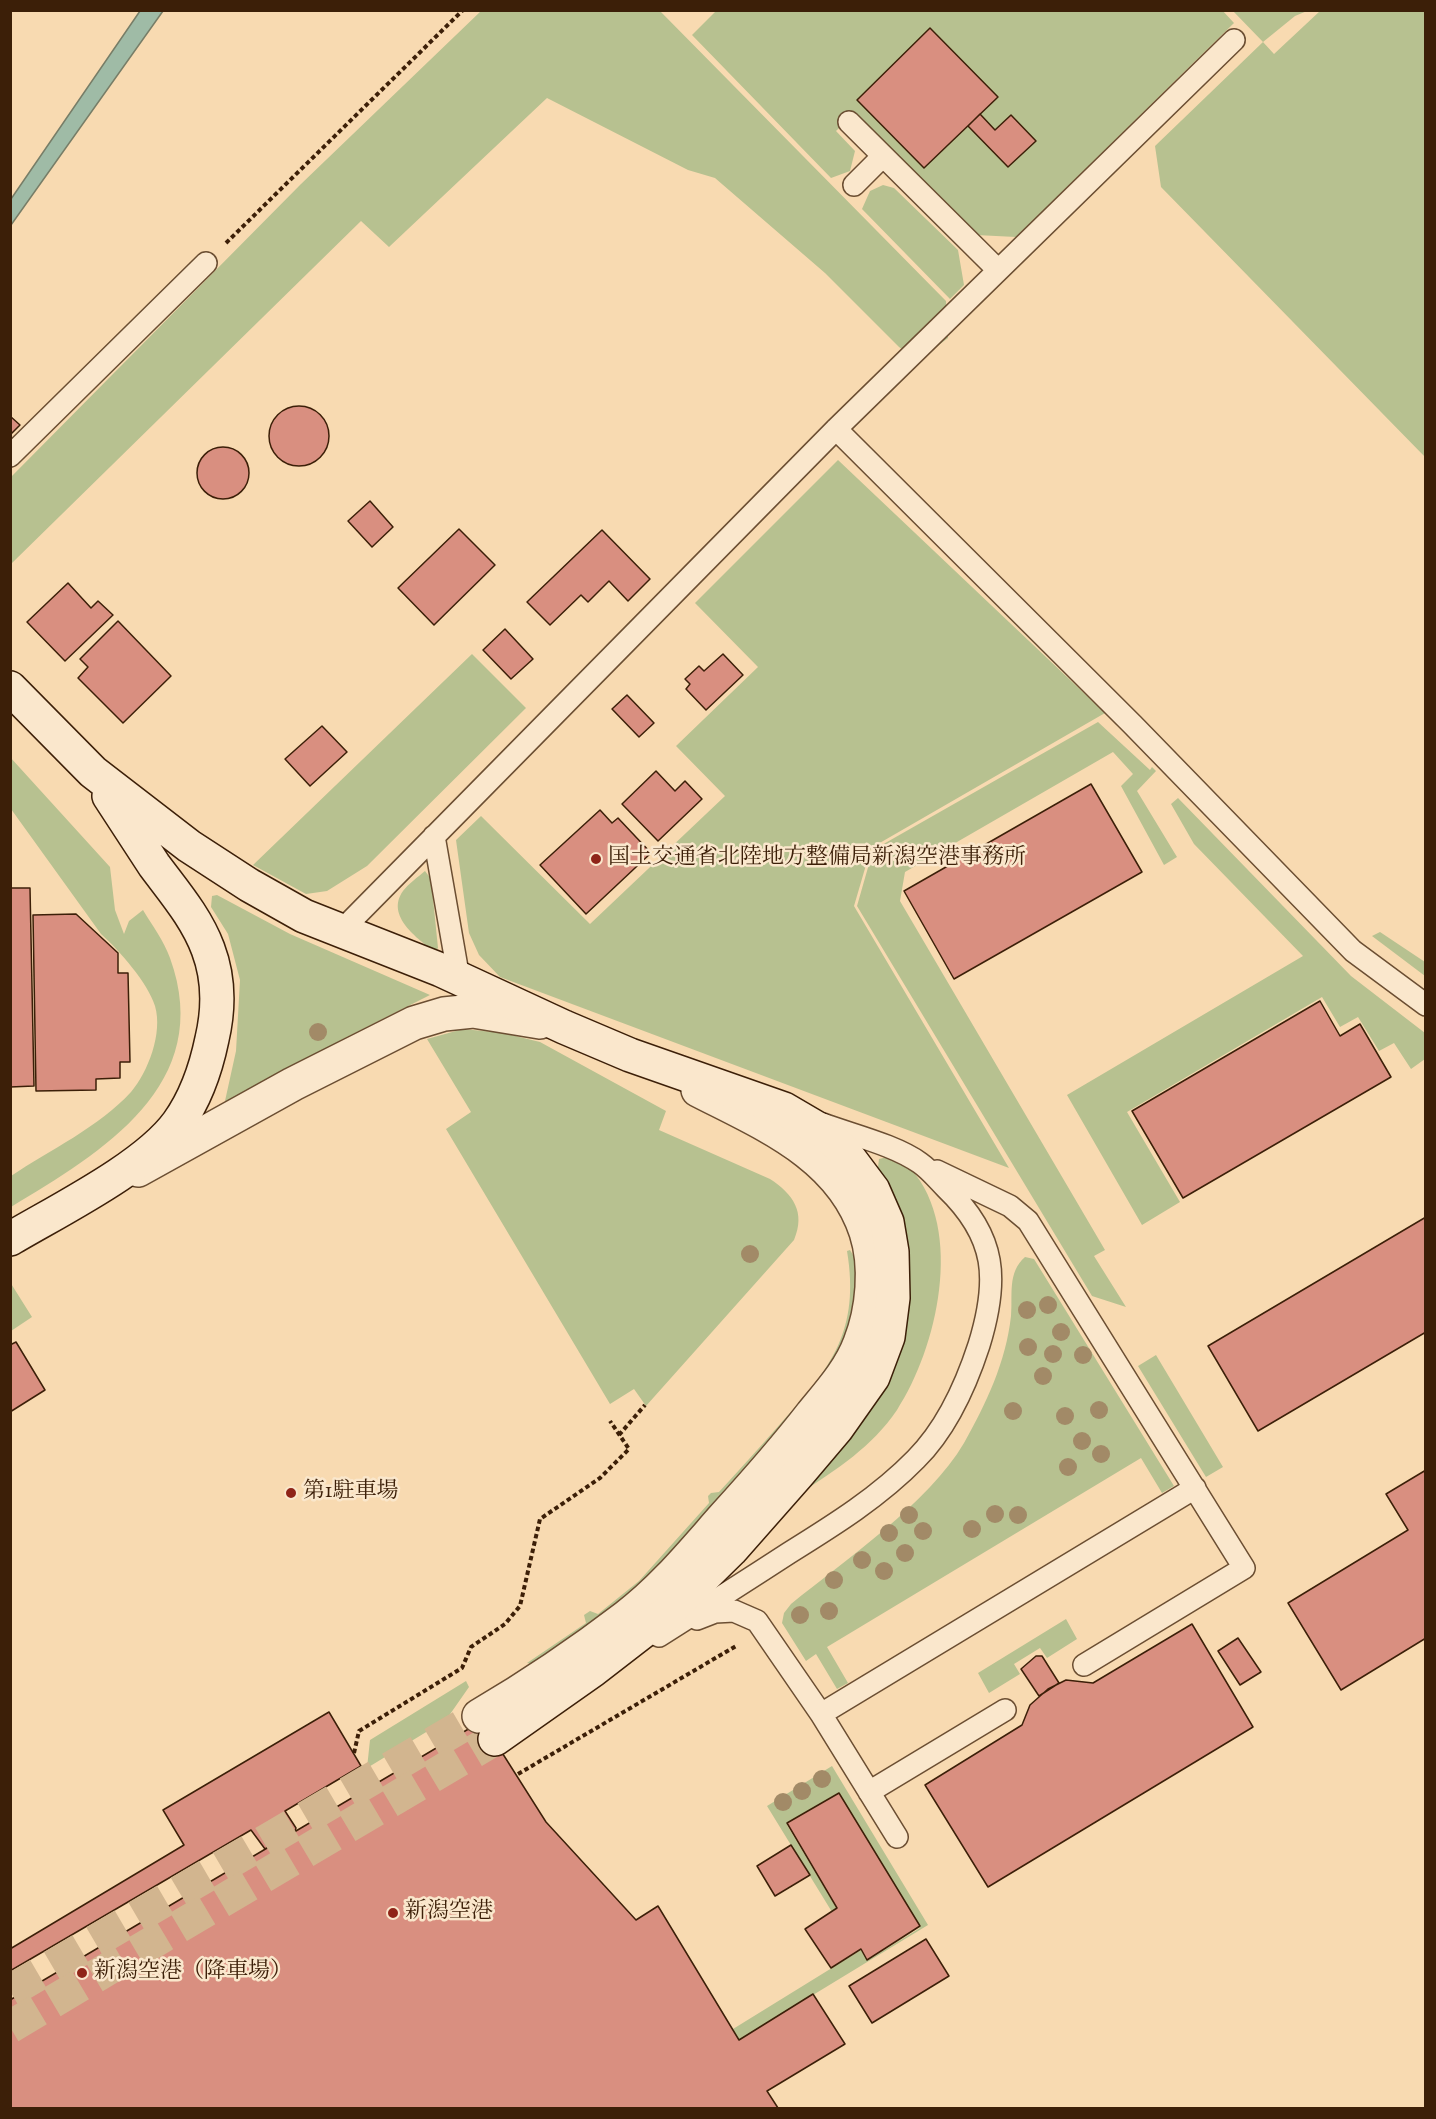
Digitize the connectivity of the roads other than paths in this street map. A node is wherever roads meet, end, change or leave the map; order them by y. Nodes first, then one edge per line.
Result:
1 (1234, 40) dead end
2 (849, 122) dead end
3 (883, 156) junction
4 (854, 185) dead end
5 (206, 263) road end
6 (998, 270) junction
7 (836, 429) junction
8 (10, 456) edge
9 (10, 688) edge
10 (93, 772) junction
11 (434, 836) junction
12 (341, 931) junction
13 (459, 979) junction
14 (1425, 1005) edge
15 (564, 1027) junction
16 (630, 1054) junction
17 (784, 1109) junction
18 (920, 1163) junction
19 (10, 1239) edge
20 (1195, 1488) junction
21 (666, 1632) junction
22 (1084, 1665) dead end
23 (1005, 1710) dead end
24 (821, 1714) junction
25 (487, 1727) junction
26 (869, 1792) junction
27 (897, 1837) dead end

1 - 6 lane
2 - 3 lane
3 - 4 lane
3 - 6 lane
5 - 8 lane
6 - 7 lane
7 - 11 lane
7 - 14 lane
9 - 10 street
10 - 12 street
10 - 19 street
11 - 12 lane
11 - 13 lane
12 - 13 street
13 - 15 street
15 - 16 street
15 - 19 street
16 - 17 street
16 - 25 street
17 - 18 lane
17 - 25 street
18 - 20 lane
18 - 21 lane
20 - 22 lane
20 - 24 lane
21 - 24 lane
21 - 25 lane
23 - 26 lane
24 - 26 lane
26 - 27 lane

